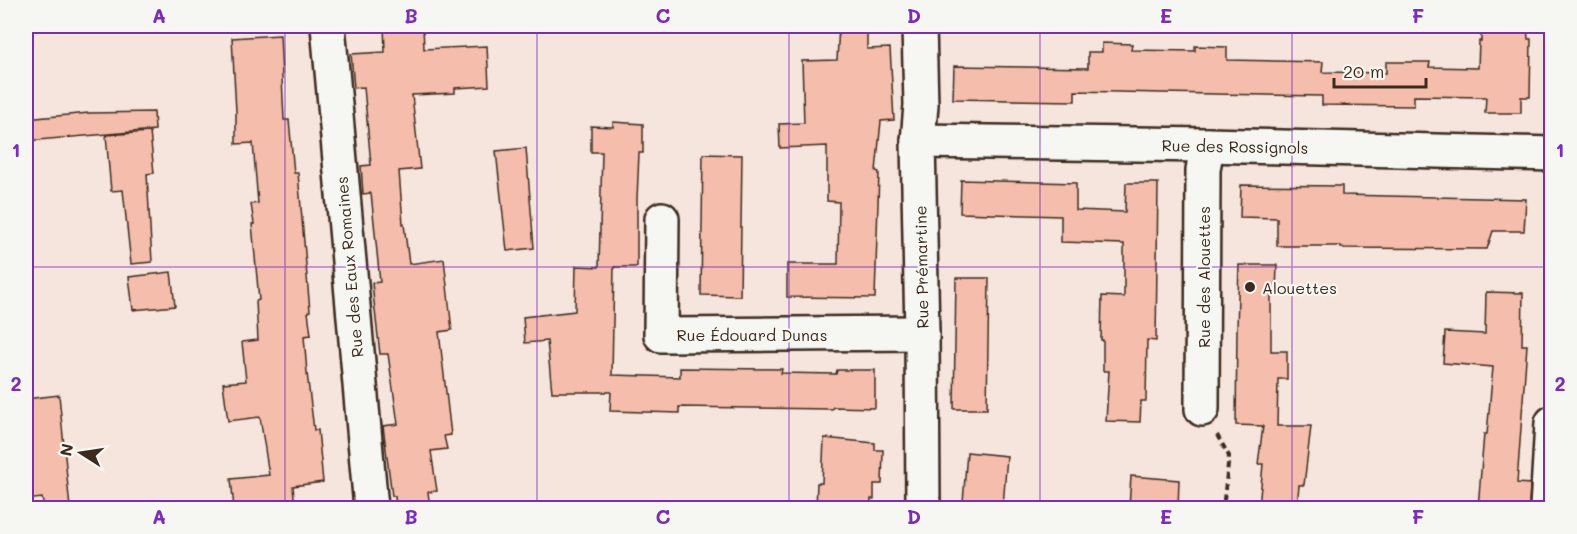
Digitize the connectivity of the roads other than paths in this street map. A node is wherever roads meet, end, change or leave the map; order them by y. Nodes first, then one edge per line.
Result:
1 (328, 26) edge
2 (919, 26) edge
3 (918, 141) junction
4 (1207, 145) junction
5 (1551, 154) edge
6 (662, 219) dead end
7 (922, 333) junction
8 (1202, 409) road end
9 (1551, 423) edge
10 (371, 508) edge
11 (922, 508) edge
12 (1546, 508) edge

1 - 10 street, Rue des Eaux Romaines
2 - 3 street, Rue Prémartine
3 - 4 street, Rue des Rossignols
3 - 7 street, Rue Prémartine
4 - 5 street, Rue des Rossignols
4 - 8 street, Rue des Alouettes
6 - 7 street, Rue Édouard Dunas
7 - 11 street, Rue Prémartine
9 - 12 street

